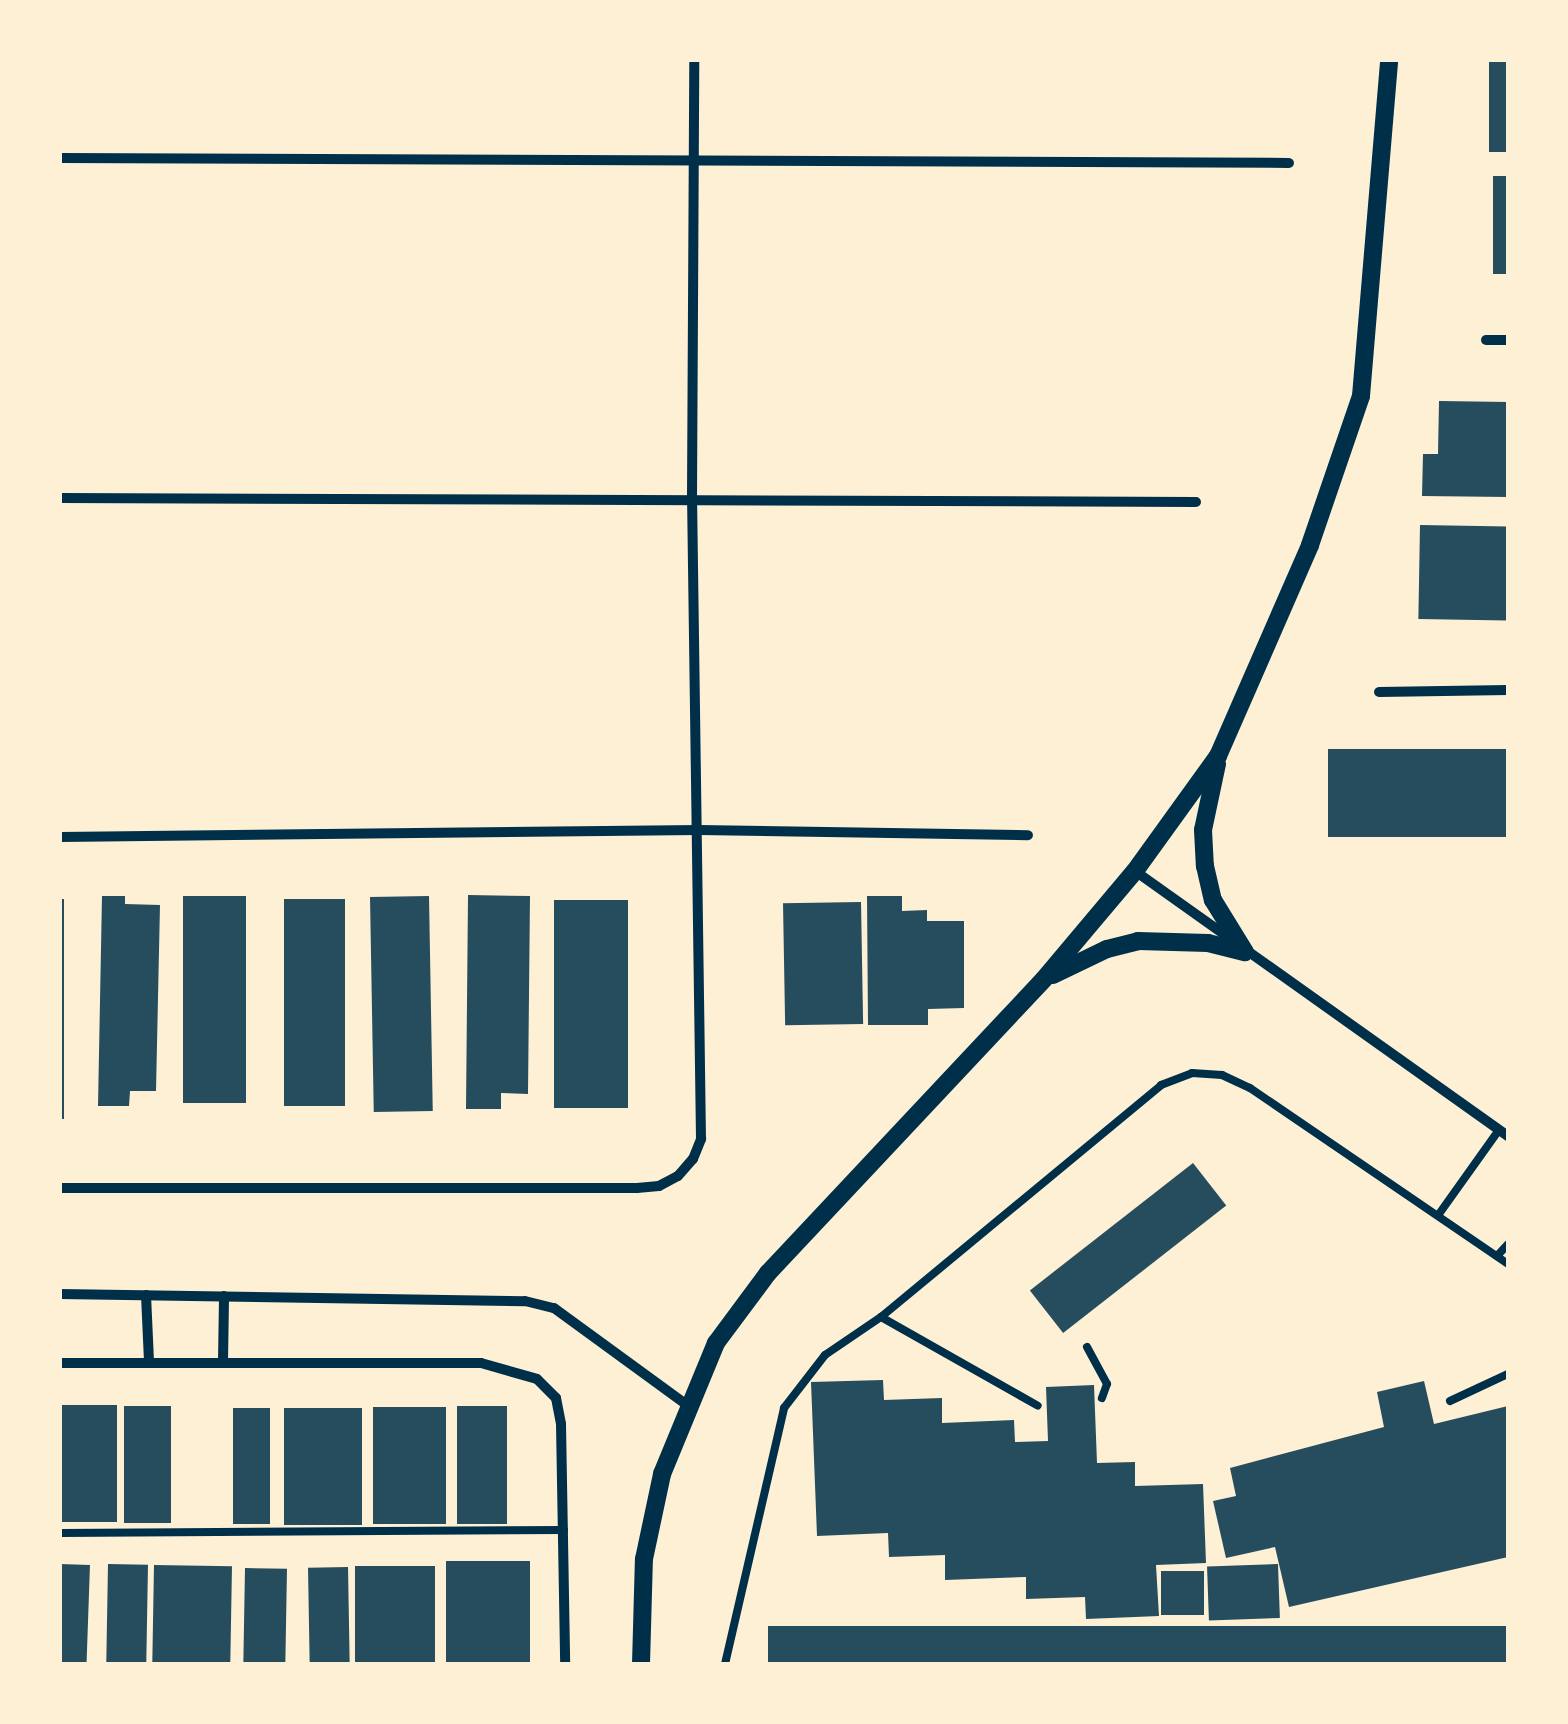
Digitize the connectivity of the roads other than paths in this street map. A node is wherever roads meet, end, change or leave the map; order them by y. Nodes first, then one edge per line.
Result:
1 (694, 60) edge
2 (1389, 60) edge
3 (60, 158) edge
4 (693, 158) junction
5 (1289, 162) dead end
6 (1486, 340) dead end
7 (1508, 340) edge
8 (692, 497) junction
9 (60, 498) edge
10 (1196, 502) dead end
11 (1508, 690) edge
12 (1379, 692) dead end
13 (1218, 756) junction
14 (699, 830) junction
15 (1028, 835) dead end
16 (60, 836) edge
17 (1136, 870) junction
18 (1244, 952) junction
19 (1044, 979) junction
20 (1503, 1133) edge
21 (60, 1188) edge
22 (1439, 1214) junction
23 (1508, 1244) edge
24 (1497, 1256) junction
25 (1508, 1264) edge
26 (60, 1294) edge
27 (146, 1295) junction
28 (224, 1296) junction
29 (881, 1317) junction
30 (1087, 1347) dead end
31 (150, 1362) junction
32 (223, 1362) junction
33 (60, 1363) edge
34 (1508, 1374) edge
35 (1102, 1398) dead end
36 (1450, 1401) dead end
37 (687, 1404) junction
38 (1038, 1406) dead end
39 (564, 1530) junction
40 (60, 1533) edge
41 (565, 1664) edge
42 (641, 1664) edge
43 (725, 1664) edge

1 - 4 street
2 - 13 street
3 - 4 street
4 - 5 street
4 - 8 street
6 - 7 street
8 - 9 street
8 - 10 street
8 - 14 street
11 - 12 street
13 - 17 street
13 - 18 street
14 - 15 street
14 - 16 street
14 - 21 street
17 - 18 street
17 - 19 street
18 - 19 street
18 - 20 street
19 - 37 street
20 - 22 lane
22 - 24 lane
22 - 29 lane
23 - 24 lane
24 - 25 lane
26 - 27 street
27 - 28 street
27 - 31 street
28 - 32 street
28 - 37 street
29 - 38 lane
29 - 43 lane
30 - 35 lane
31 - 32 street
31 - 33 street
32 - 39 street
34 - 36 lane
37 - 42 street
39 - 40 lane
39 - 41 street

